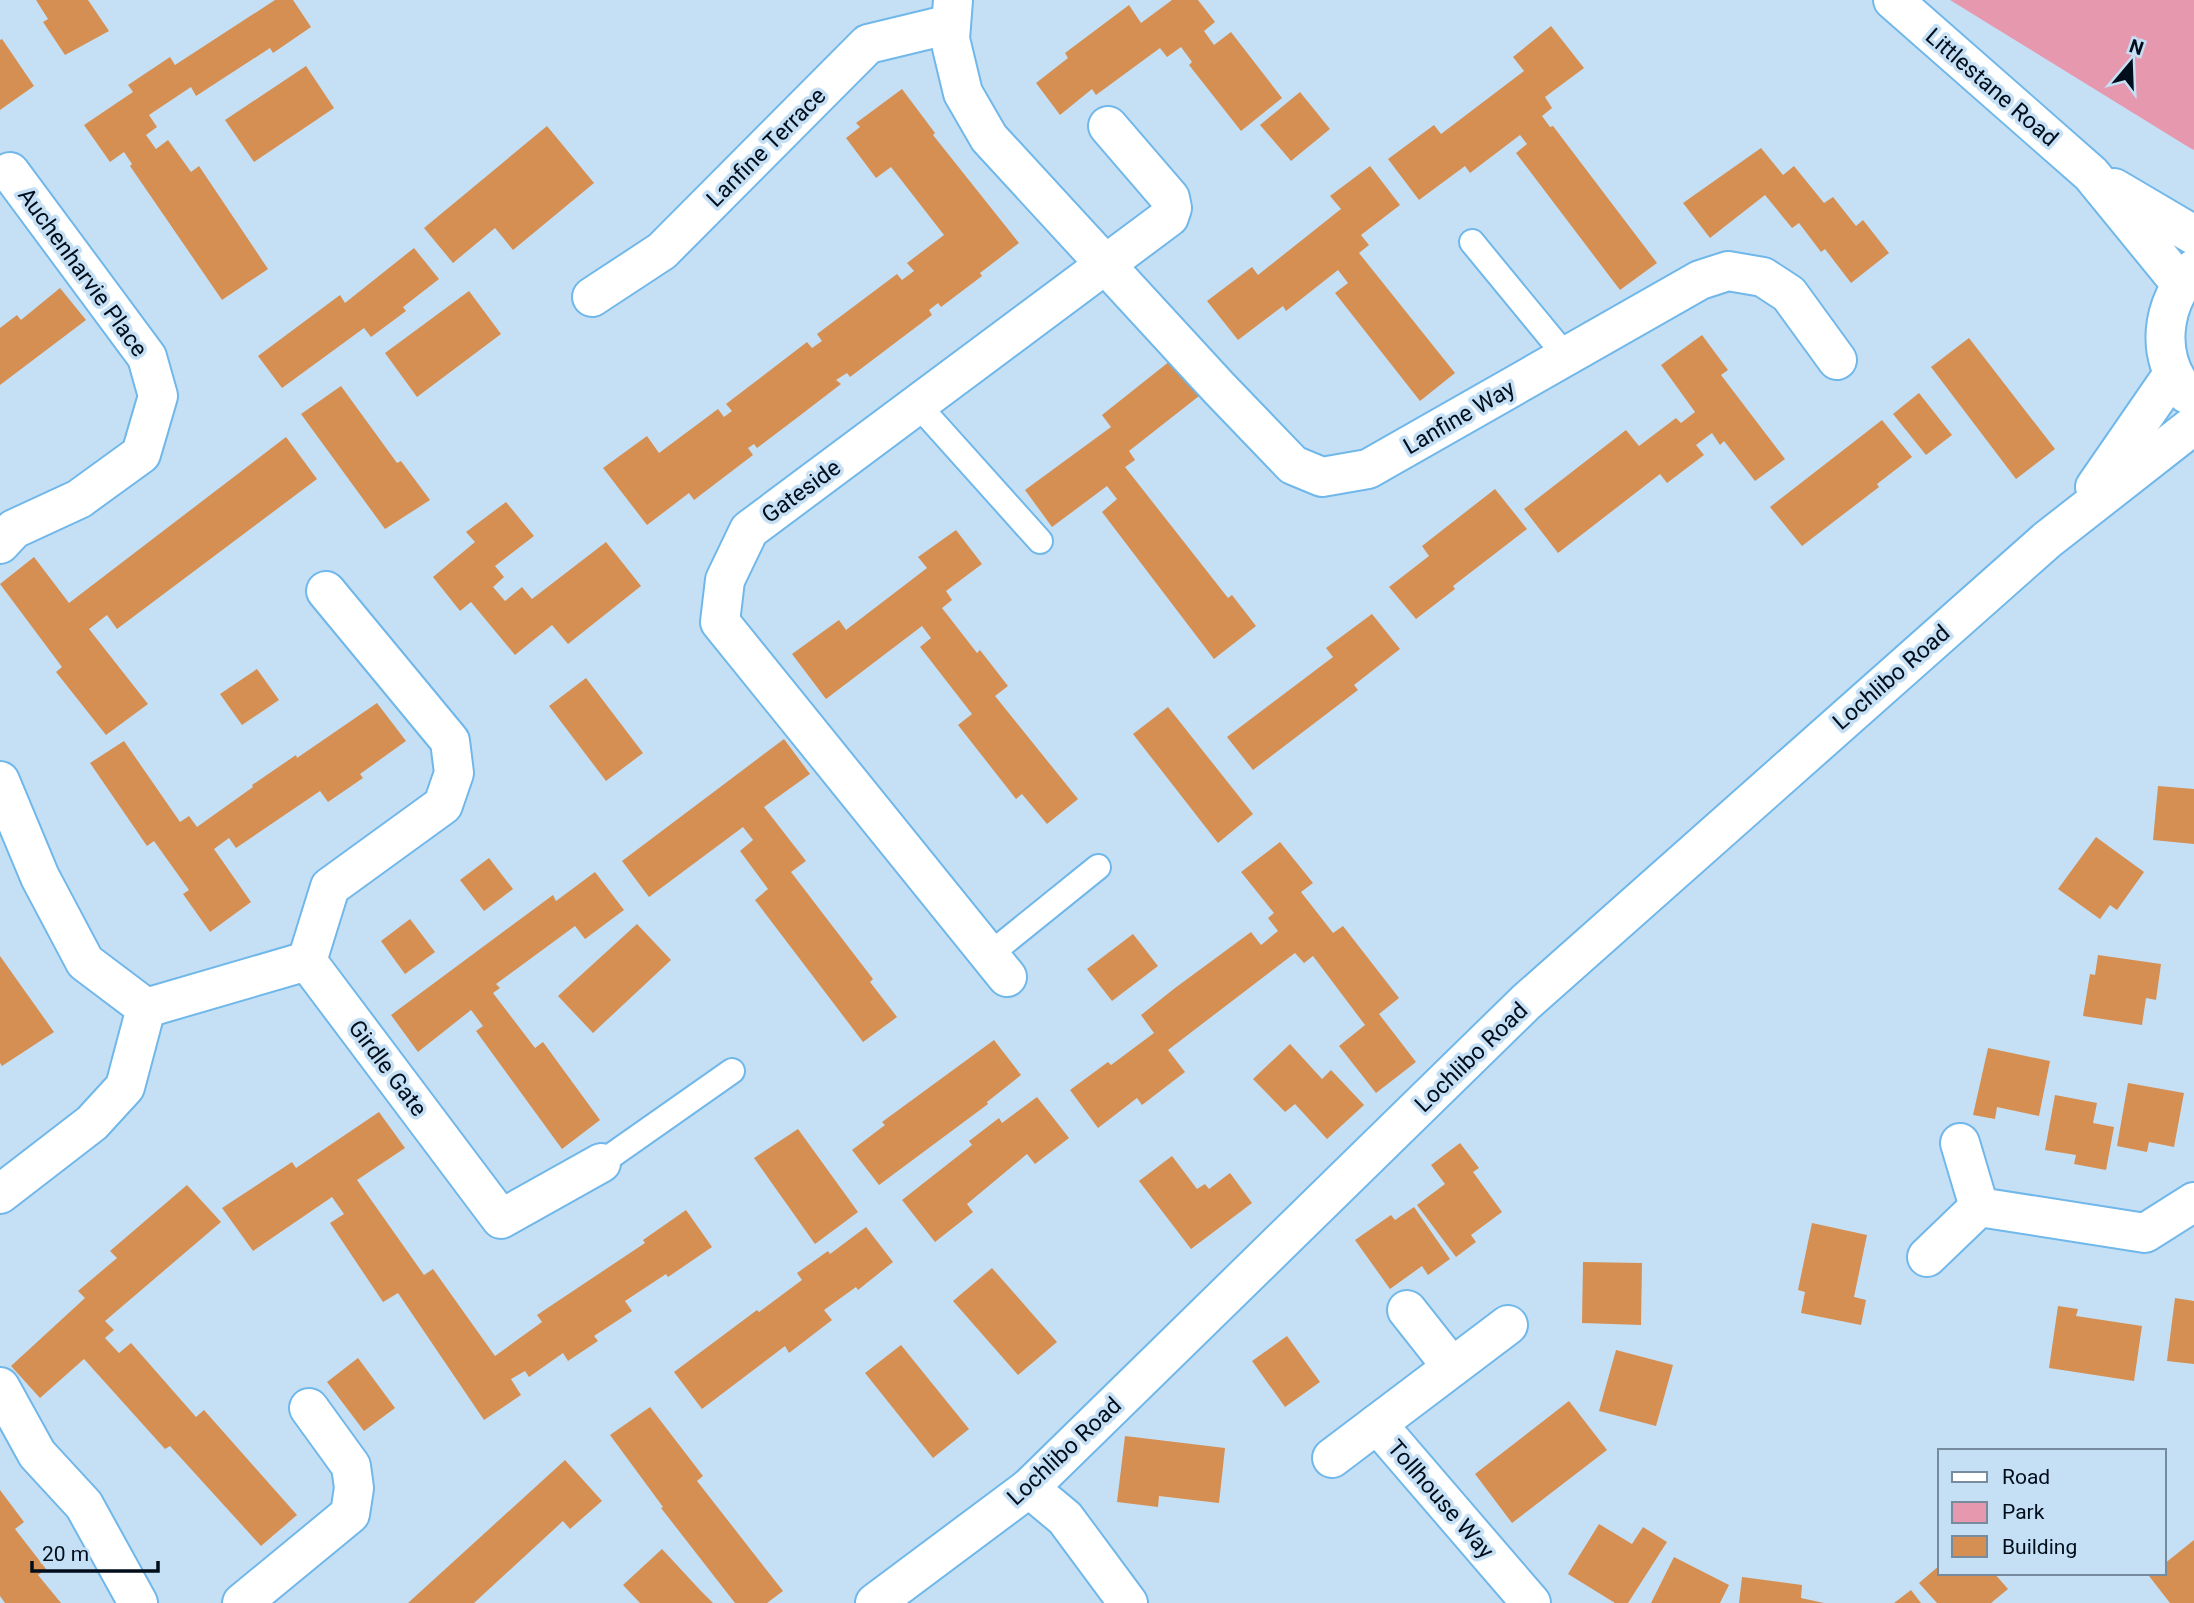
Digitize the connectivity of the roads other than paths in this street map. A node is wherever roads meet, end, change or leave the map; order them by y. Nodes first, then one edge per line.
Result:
1 (1893, 0) edge
2 (952, 12) edge
3 (1108, 126) dead end
4 (10, 172) dead end
5 (2091, 174) junction
6 (2194, 235) edge
7 (1472, 242) dead end
8 (1108, 265) junction
9 (2187, 276) edge
10 (593, 297) dead end
11 (1565, 355) junction
12 (1838, 360) dead end
13 (2183, 387) edge
14 (918, 405) junction
15 (2194, 425) edge
16 (2074, 517) junction
17 (1040, 541) dead end
18 (0, 544) edge
19 (326, 591) dead end
20 (0, 781) edge
21 (1098, 867) dead end
22 (307, 961) junction
23 (998, 966) joint
24 (146, 1008) junction
25 (732, 1071) dead end
26 (1960, 1143) dead end
27 (601, 1163) joint
28 (0, 1195) edge
29 (2194, 1202) edge
30 (1979, 1207) junction
31 (1927, 1257) dead end
32 (1407, 1310) dead end
33 (1508, 1325) dead end
34 (1452, 1367) junction
35 (0, 1387) edge
36 (309, 1408) dead end
37 (1377, 1424) junction
38 (1332, 1458) dead end
39 (1029, 1488) junction
40 (138, 1603) edge
41 (242, 1603) edge
42 (875, 1603) edge
43 (1128, 1603) edge
44 (1531, 1603) edge

1 - 5 street, Littlestane Road
2 - 8 street, Lanfine Way
2 - 10 street, Lanfine Terrace
3 - 8 street, Gateside
4 - 18 street, Auchenharvie Place
5 - 6 street, Littlestane Road
5 - 9 street, Littlestane Road
7 - 11 lane
8 - 11 street, Lanfine Way
8 - 14 street, Gateside
9 - 13 street
11 - 12 street, Lanfine Way
13 - 16 street
14 - 17 lane
14 - 23 street, Gateside
15 - 16 street
16 - 39 street, Lochlibo Road
19 - 22 street
20 - 24 street
21 - 23 lane, Gateside
22 - 24 street
22 - 27 street, Girdle Gate
24 - 28 street
25 - 27 lane
26 - 30 street
29 - 30 street
30 - 31 street
32 - 34 street
33 - 34 street, Tollhouse Way
34 - 37 street, Tollhouse Way
35 - 40 street
36 - 41 street
37 - 38 street
37 - 44 street, Tollhouse Way
39 - 42 street, Lochlibo Road
39 - 43 street

